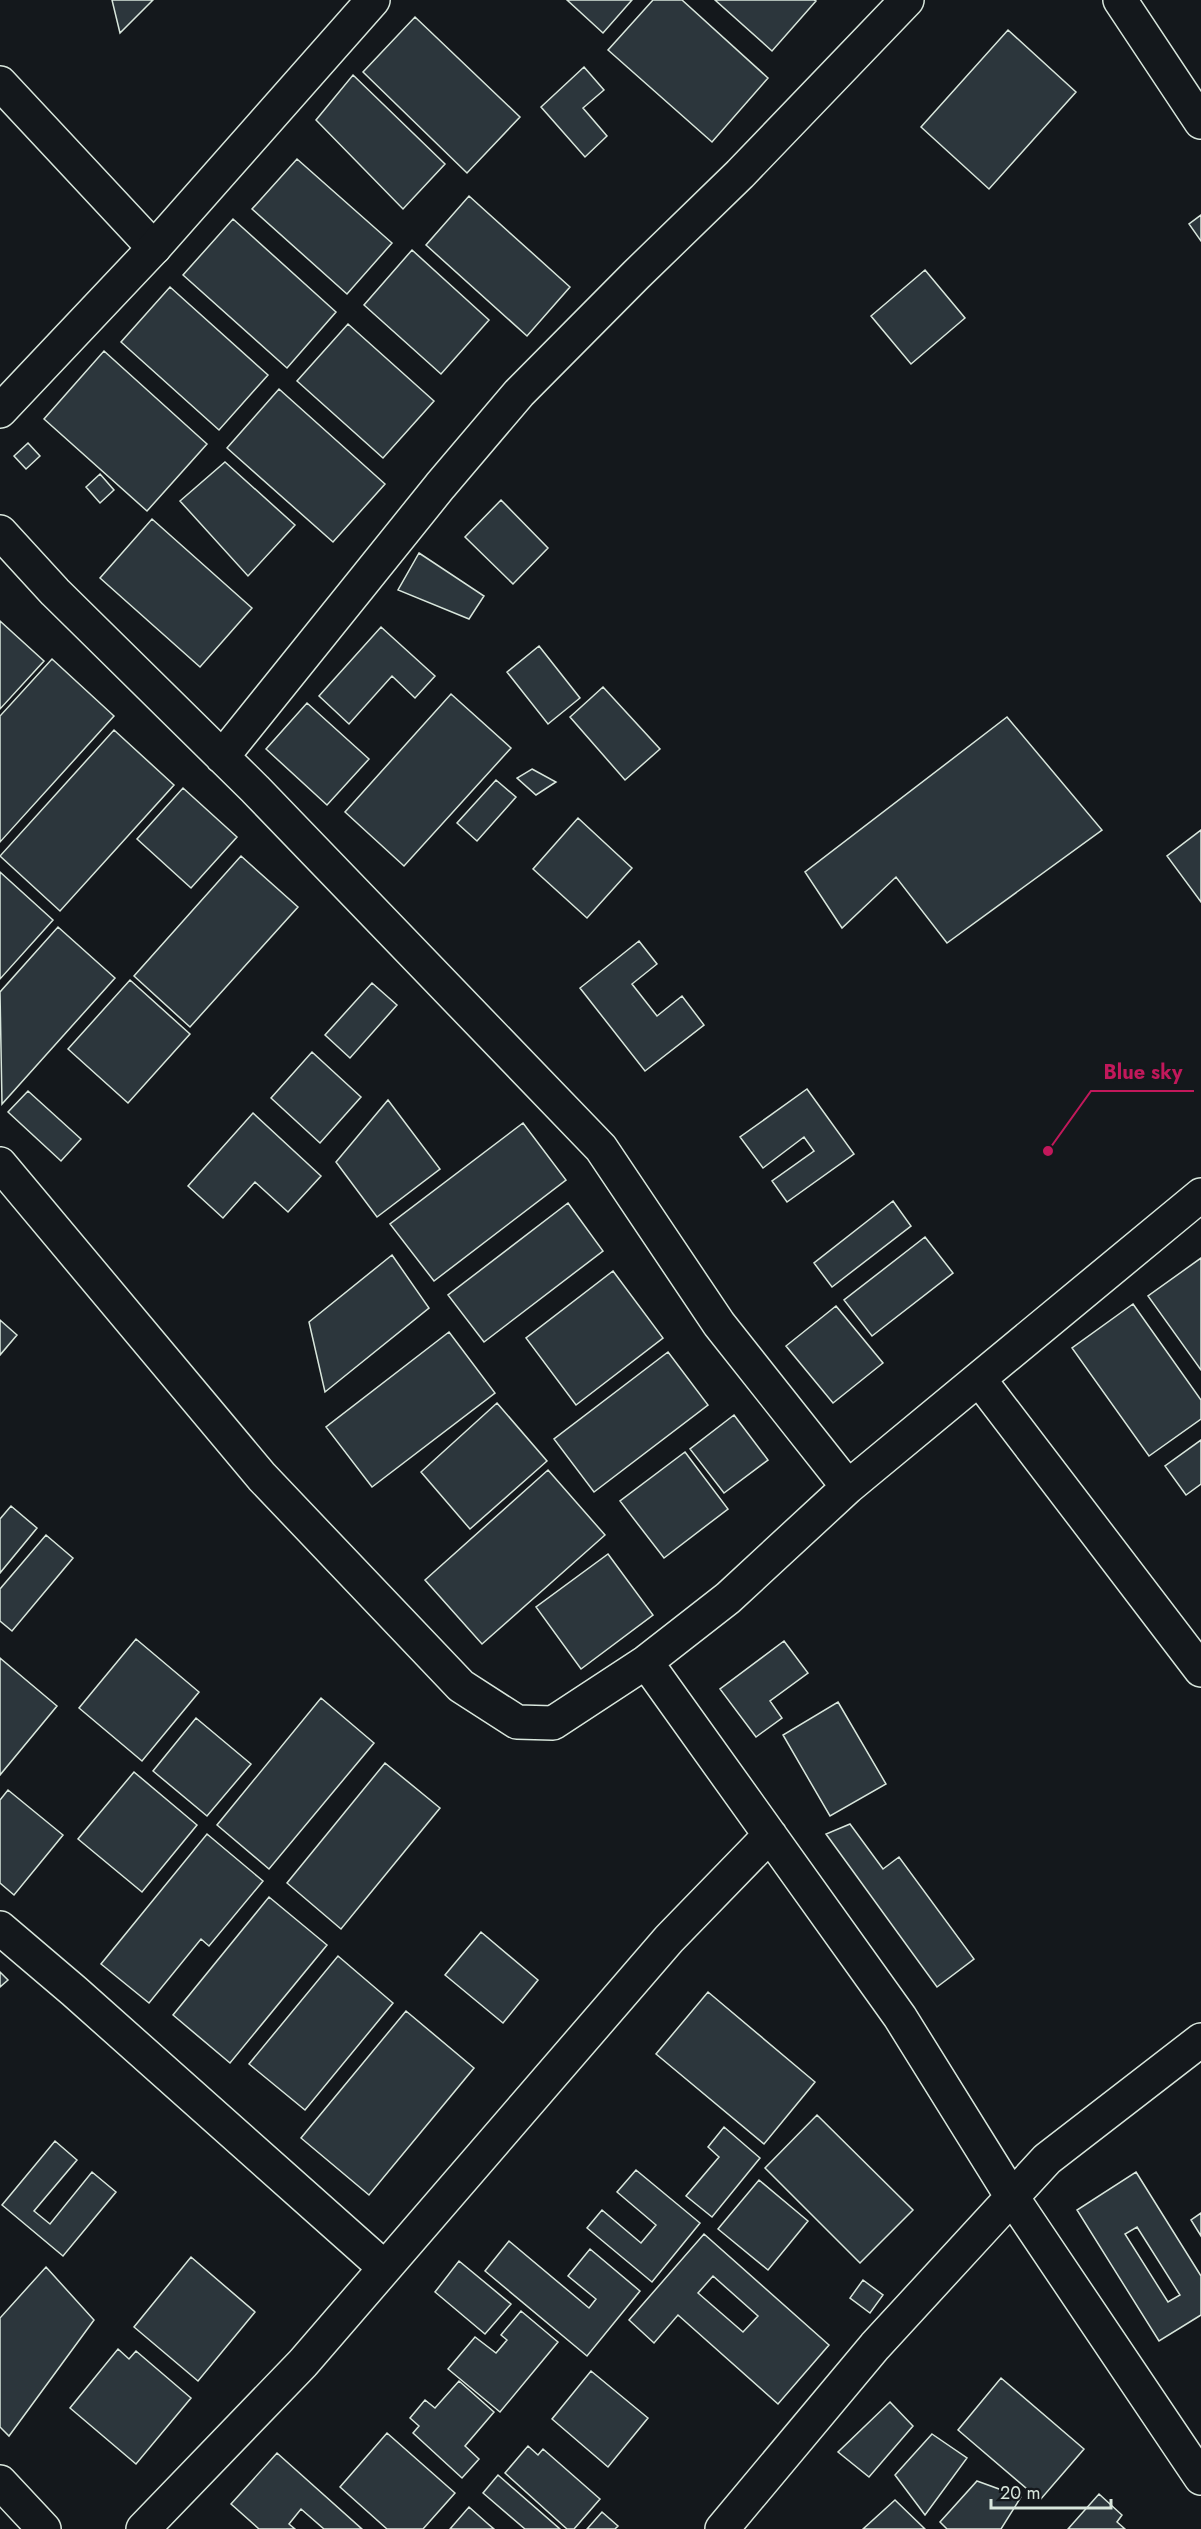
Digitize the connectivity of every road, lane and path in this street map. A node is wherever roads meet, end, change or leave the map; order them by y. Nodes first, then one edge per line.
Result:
1 (374, 0) edge
2 (908, 0) edge
3 (1120, 0) edge
4 (0, 82) edge
5 (1201, 122) edge
6 (154, 248) junction
7 (0, 411) edge
8 (0, 532) edge
9 (222, 757) junction
10 (2, 1170) edge
11 (1201, 1195) edge
12 (979, 1379) junction
13 (848, 1486) junction
14 (646, 1662) junction
15 (1199, 1664) edge
16 (770, 1835) junction
17 (0, 1928) edge
18 (1201, 2040) edge
19 (1012, 2197) junction
20 (385, 2268) junction
21 (1201, 2478) edge
22 (0, 2481) edge
23 (45, 2529) edge
24 (143, 2529) edge
25 (722, 2529) edge

1 - 6 street
2 - 9 street
3 - 5 street
4 - 6 street
6 - 7 street
8 - 9 street
9 - 13 street
10 - 14 street
11 - 12 street
12 - 13 street
12 - 15 street
13 - 14 street
14 - 16 street
16 - 19 street
16 - 20 street
17 - 20 street
18 - 19 street
19 - 21 street
19 - 25 street
20 - 24 street
22 - 23 street

